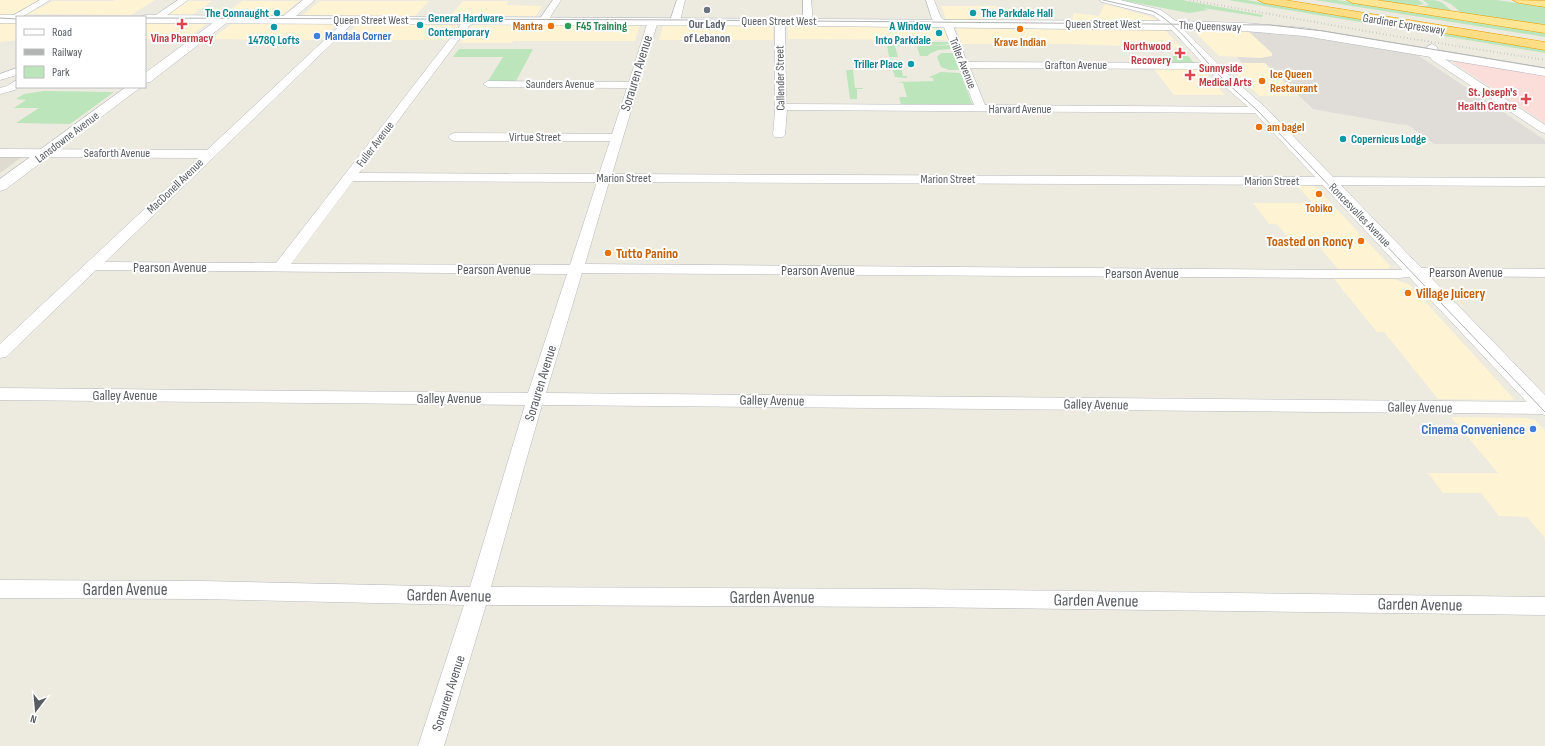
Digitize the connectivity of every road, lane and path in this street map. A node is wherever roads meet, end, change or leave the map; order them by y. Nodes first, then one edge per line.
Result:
1 (46, 0) edge
2 (184, 0) edge
3 (310, 0) edge
4 (557, 0) edge
5 (681, 0) edge
6 (807, 0) edge
7 (930, 0) edge
8 (1106, 0) edge
9 (1264, 0) edge
10 (1293, 0) edge
11 (1353, 0) edge
12 (1519, 0) edge
13 (1545, 4) edge
14 (10, 19) edge
15 (150, 19) edge
16 (225, 19) junction
17 (286, 19) junction
18 (351, 20) junction
19 (469, 20) junction
20 (544, 20) junction
21 (652, 21) junction
22 (675, 21) junction
23 (780, 21) junction
24 (808, 22) junction
25 (943, 23) junction
26 (1173, 24) junction
27 (1545, 29) edge
28 (1545, 41) edge
29 (1545, 46) edge
30 (1433, 50) junction
31 (964, 65) junction
32 (1545, 65) edge
33 (1212, 66) junction
34 (1545, 72) edge
35 (16, 76) edge
36 (0, 77) edge
37 (146, 78) edge
38 (488, 84) dead end
39 (632, 85) junction
40 (133, 88) edge
41 (0, 91) edge
42 (781, 107) junction
43 (981, 109) junction
44 (1260, 110) junction
45 (1545, 130) edge
46 (779, 135) dead end
47 (454, 137) dead end
48 (616, 138) junction
49 (0, 153) edge
50 (45, 153) junction
51 (210, 154) junction
52 (350, 177) junction
53 (605, 178) junction
54 (1328, 181) junction
55 (1545, 182) edge
56 (0, 186) edge
57 (91, 266) junction
58 (280, 268) junction
59 (576, 269) junction
60 (1414, 272) junction
61 (1545, 273) edge
62 (0, 353) edge
63 (0, 394) edge
64 (535, 399) junction
65 (1545, 408) edge
66 (0, 588) edge
67 (478, 596) junction
68 (1545, 606) edge
69 (431, 746) edge

1 - 14 street
2 - 15 street
3 - 17 street
4 - 20 street
5 - 22 street
6 - 24 street
7 - 25 street, Triller Avenue
8 - 26 main road
9 - 29 highway, Gardiner Expressway
10 - 28 highway, Gardiner Expressway
11 - 27 highway
12 - 13 highway
15 - 16 main road, Queen Street West
16 - 17 main road, Queen Street West
16 - 37 street
17 - 18 main road, Queen Street West
18 - 19 main road, Queen Street West
18 - 51 street, MacDonell Avenue
19 - 20 main road, Queen Street West
19 - 52 street, Fuller Avenue
20 - 21 main road, Queen Street West
21 - 22 main road, Queen Street West
21 - 39 street, Sorauren Avenue
22 - 23 main road, Queen Street West
23 - 24 main road, Queen Street West
23 - 42 street, Callender Street
24 - 25 main road, Queen Street West
25 - 26 main road, Queen Street West
25 - 31 street, Triller Avenue
26 - 30 main road, The Queensway
26 - 33 street, Roncesvalles Avenue
30 - 32 main road, The Queensway
30 - 34 main road, The Queensway
30 - 45 street
31 - 33 street, Grafton Avenue
31 - 43 street, Triller Avenue
33 - 44 street, Roncesvalles Avenue
35 - 36 street
35 - 41 street
38 - 39 street, Saunders Avenue
39 - 48 street, Sorauren Avenue
40 - 50 street, Lansdowne Avenue
42 - 43 street, Harvard Avenue
42 - 46 street, Callender Street
43 - 44 street, Harvard Avenue
44 - 54 street, Roncesvalles Avenue
47 - 48 street, Virtue Street
48 - 53 street, Sorauren Avenue
49 - 50 street, Seaforth Avenue
50 - 51 street, Seaforth Avenue
50 - 56 street, Lansdowne Avenue
51 - 57 street, MacDonell Avenue
52 - 53 street, Marion Street
52 - 58 street, Fuller Avenue
53 - 54 street, Marion Street
53 - 59 street, Sorauren Avenue
54 - 55 street, Marion Street
54 - 60 street, Roncesvalles Avenue
57 - 58 street, Pearson Avenue
57 - 62 street, MacDonell Avenue
58 - 59 street, Pearson Avenue
59 - 60 street, Pearson Avenue
59 - 64 street, Sorauren Avenue
60 - 61 street, Pearson Avenue
60 - 65 street, Roncesvalles Avenue
63 - 64 street, Galley Avenue
64 - 65 street, Galley Avenue
64 - 67 street, Sorauren Avenue
66 - 67 street, Garden Avenue
67 - 68 street, Garden Avenue
67 - 69 street, Sorauren Avenue

